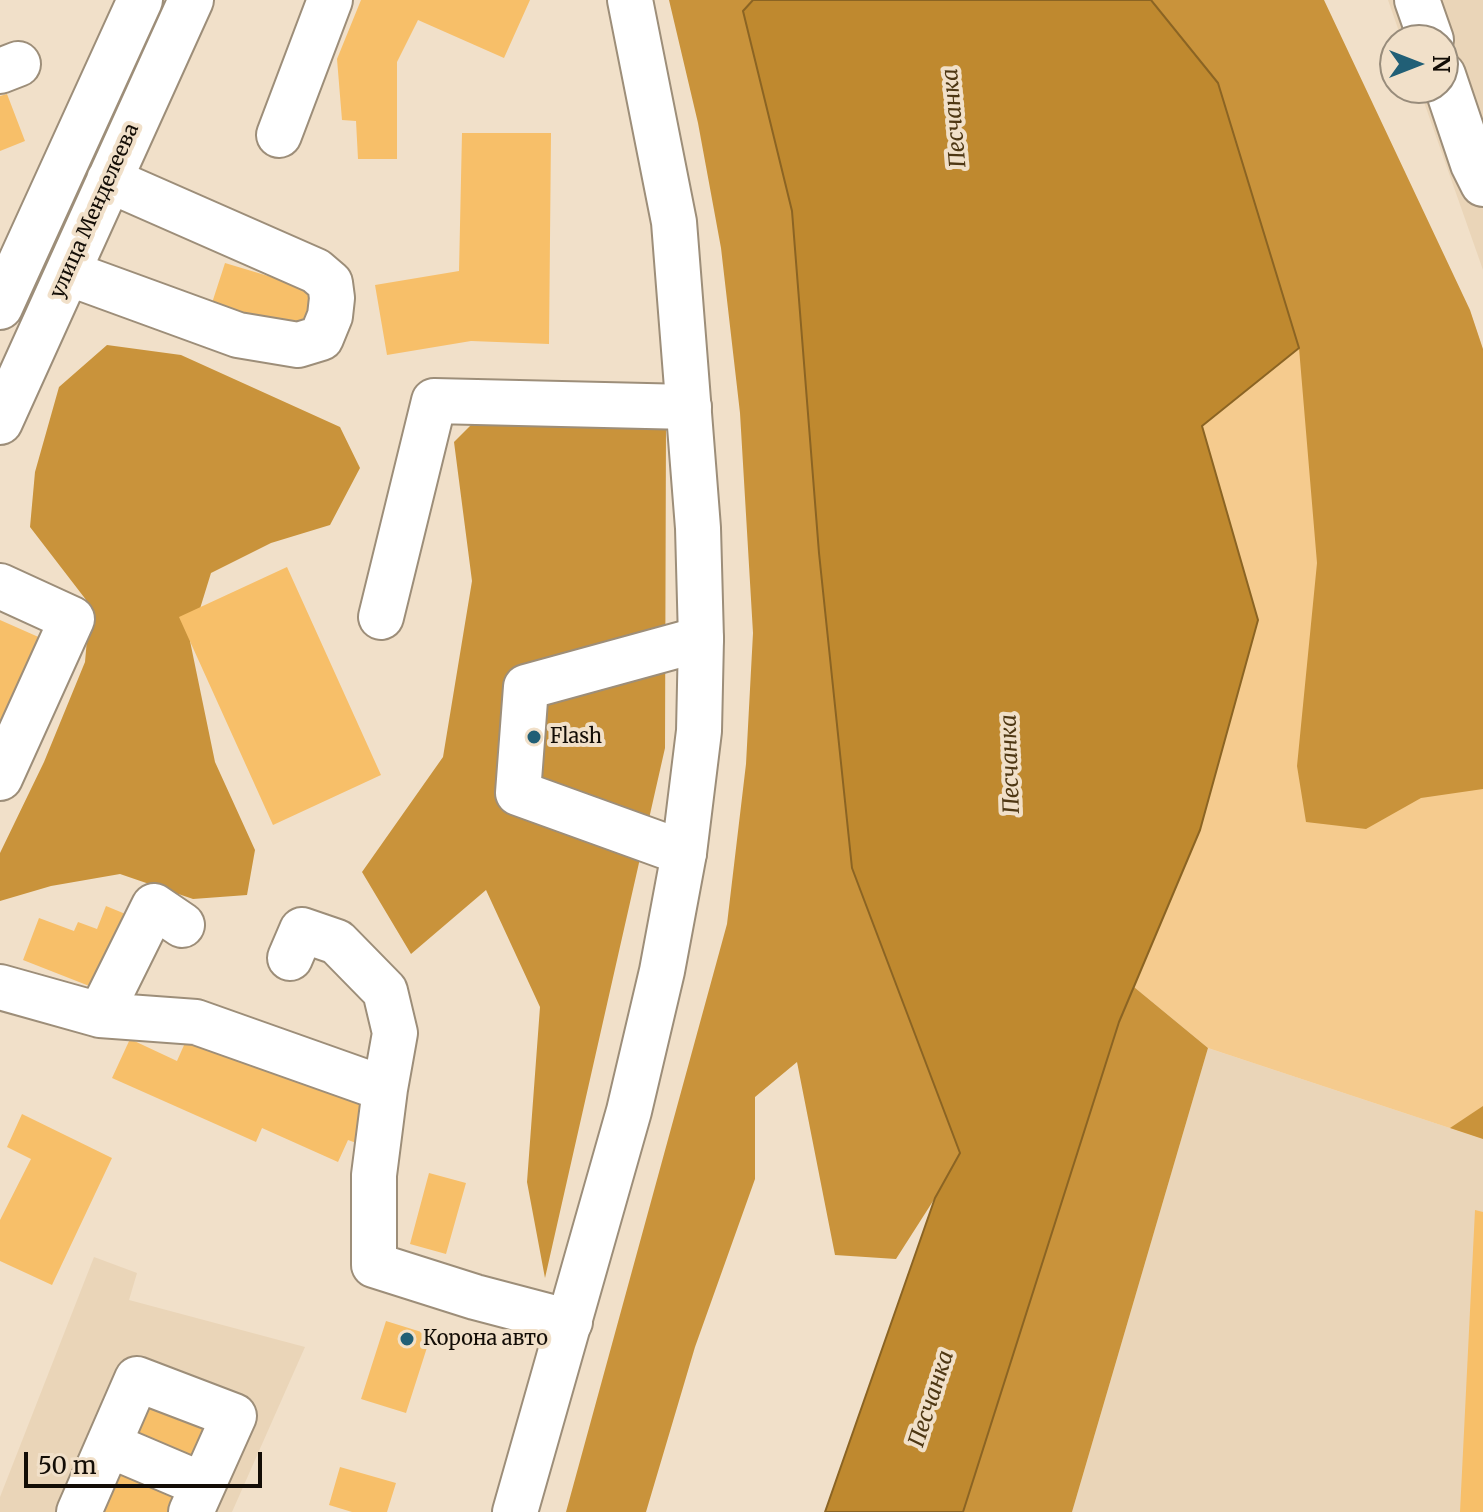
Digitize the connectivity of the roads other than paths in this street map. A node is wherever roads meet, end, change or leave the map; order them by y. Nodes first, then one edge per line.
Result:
1 (191, 0) edge
2 (330, 0) edge
3 (630, 0) edge
4 (1417, 0) edge
5 (123, 11) edge
6 (1425, 24) edge
7 (1453, 104) edge
8 (279, 135) dead end
9 (109, 180) junction
10 (1483, 184) edge
11 (68, 273) junction
12 (0, 307) edge
13 (689, 407) junction
14 (0, 422) edge
15 (0, 586) edge
16 (381, 617) dead end
17 (701, 639) junction
18 (0, 778) edge
19 (684, 853) junction
20 (182, 925) dead end
21 (290, 958) dead end
22 (0, 987) edge
23 (100, 1015) junction
24 (385, 1089) junction
25 (570, 1322) junction
26 (109, 1445) junction
27 (197, 1498) edge
28 (79, 1512) edge
29 (515, 1512) edge

1 - 9 main road, улица Менделеева
2 - 8 main road
3 - 13 main road
4 - 6 main road
5 - 12 main road
7 - 10 main road
9 - 11 main road, улица Менделеева
9 - 11 main road
11 - 14 main road, улица Менделеева
13 - 16 main road
13 - 17 main road
15 - 18 main road
17 - 19 main road
17 - 19 main road
19 - 25 main road
20 - 23 main road
21 - 24 main road
22 - 23 main road
23 - 24 main road
24 - 25 main road
25 - 29 main road
26 - 27 main road
26 - 27 main road
26 - 28 main road

